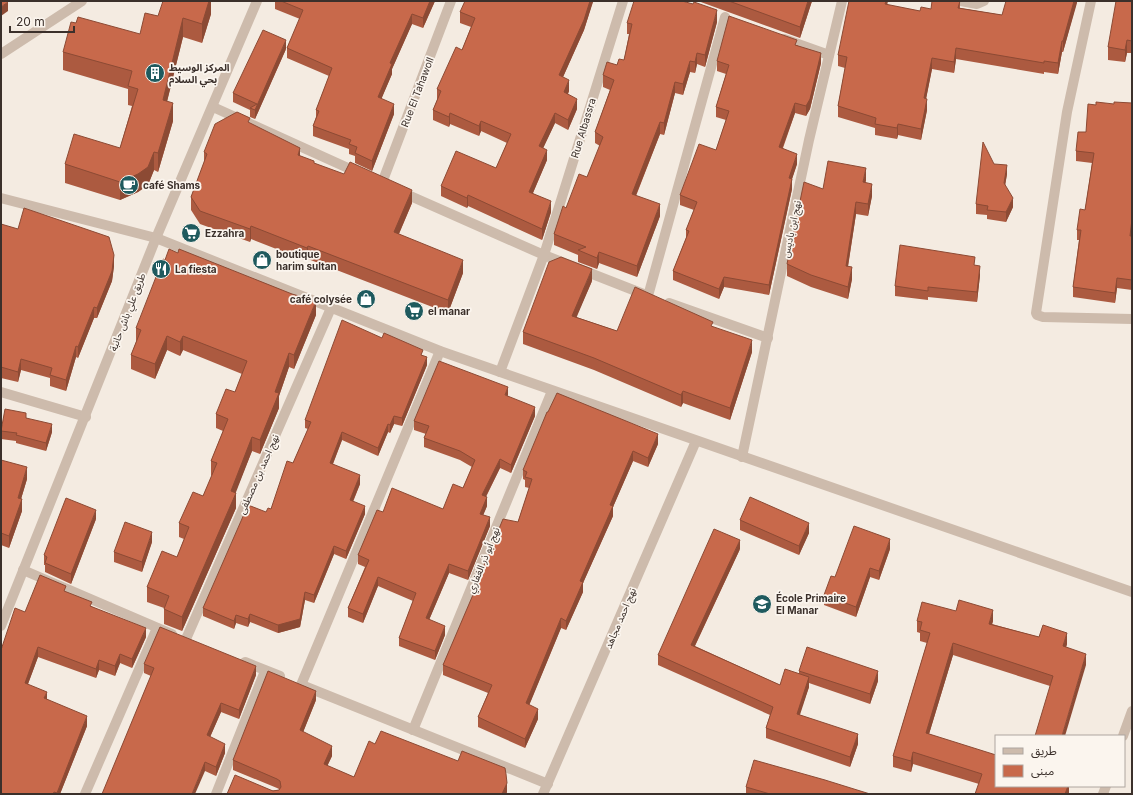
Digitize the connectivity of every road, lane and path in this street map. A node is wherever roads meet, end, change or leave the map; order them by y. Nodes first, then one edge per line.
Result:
1 (82, 1) edge
2 (257, 1) edge
3 (451, 1) edge
4 (623, 1) edge
5 (842, 1) edge
6 (960, 1) edge
7 (984, 1) edge
8 (1091, 1) edge
9 (712, 13) edge
10 (777, 36) edge
11 (1, 54) edge
12 (829, 55) junction
13 (213, 107) junction
14 (375, 180) junction
15 (1, 198) edge
16 (156, 238) junction
17 (544, 255) junction
18 (648, 296) junction
19 (331, 308) junction
20 (1132, 319) edge
21 (768, 338) junction
22 (440, 351) junction
23 (500, 372) junction
24 (552, 391) junction
25 (1, 392) edge
26 (86, 417) junction
27 (696, 441) junction
28 (742, 457) junction
29 (23, 570) junction
30 (1132, 592) edge
31 (1, 626) edge
32 (157, 628) junction
33 (237, 659) edge
34 (266, 671) junction
35 (294, 682) junction
36 (1132, 711) edge
37 (413, 730) junction
38 (1123, 735) edge
39 (548, 784) junction
40 (85, 794) edge
41 (216, 794) edge
42 (543, 794) edge

1 - 11 street
2 - 13 street, طريق علي باش حانبة
3 - 14 street, Rue El Tahawoll
4 - 17 street, Rue Albassra
5 - 12 street, نهج ابن باديس
6 - 7 street
8 - 20 street
9 - 18 street
10 - 12 street
12 - 21 street, نهج ابن باديس
13 - 14 street
13 - 16 street, طريق علي باش حانبة
14 - 17 street
15 - 16 street
16 - 19 street
16 - 26 street, طريق علي باش حانبة
17 - 18 street
17 - 23 street, Rue Albassra
18 - 21 street
19 - 22 street
19 - 32 street, نهج احمد بن مصطفى
21 - 28 street, نهج ابن باديس
22 - 23 street
22 - 35 street
23 - 24 street
24 - 27 street
24 - 37 street, نهج أبو ذر الغفاري
25 - 26 street
26 - 29 street, طريق علي باش حانبة
27 - 28 street
27 - 39 street, نهج احمد مجاهد
28 - 30 street
29 - 31 street, طريق علي باش حانبة
29 - 32 street
32 - 40 street
33 - 34 street
34 - 35 street
34 - 41 street
35 - 37 street
36 - 38 street
37 - 39 street
39 - 42 street, نهج احمد مجاهد

